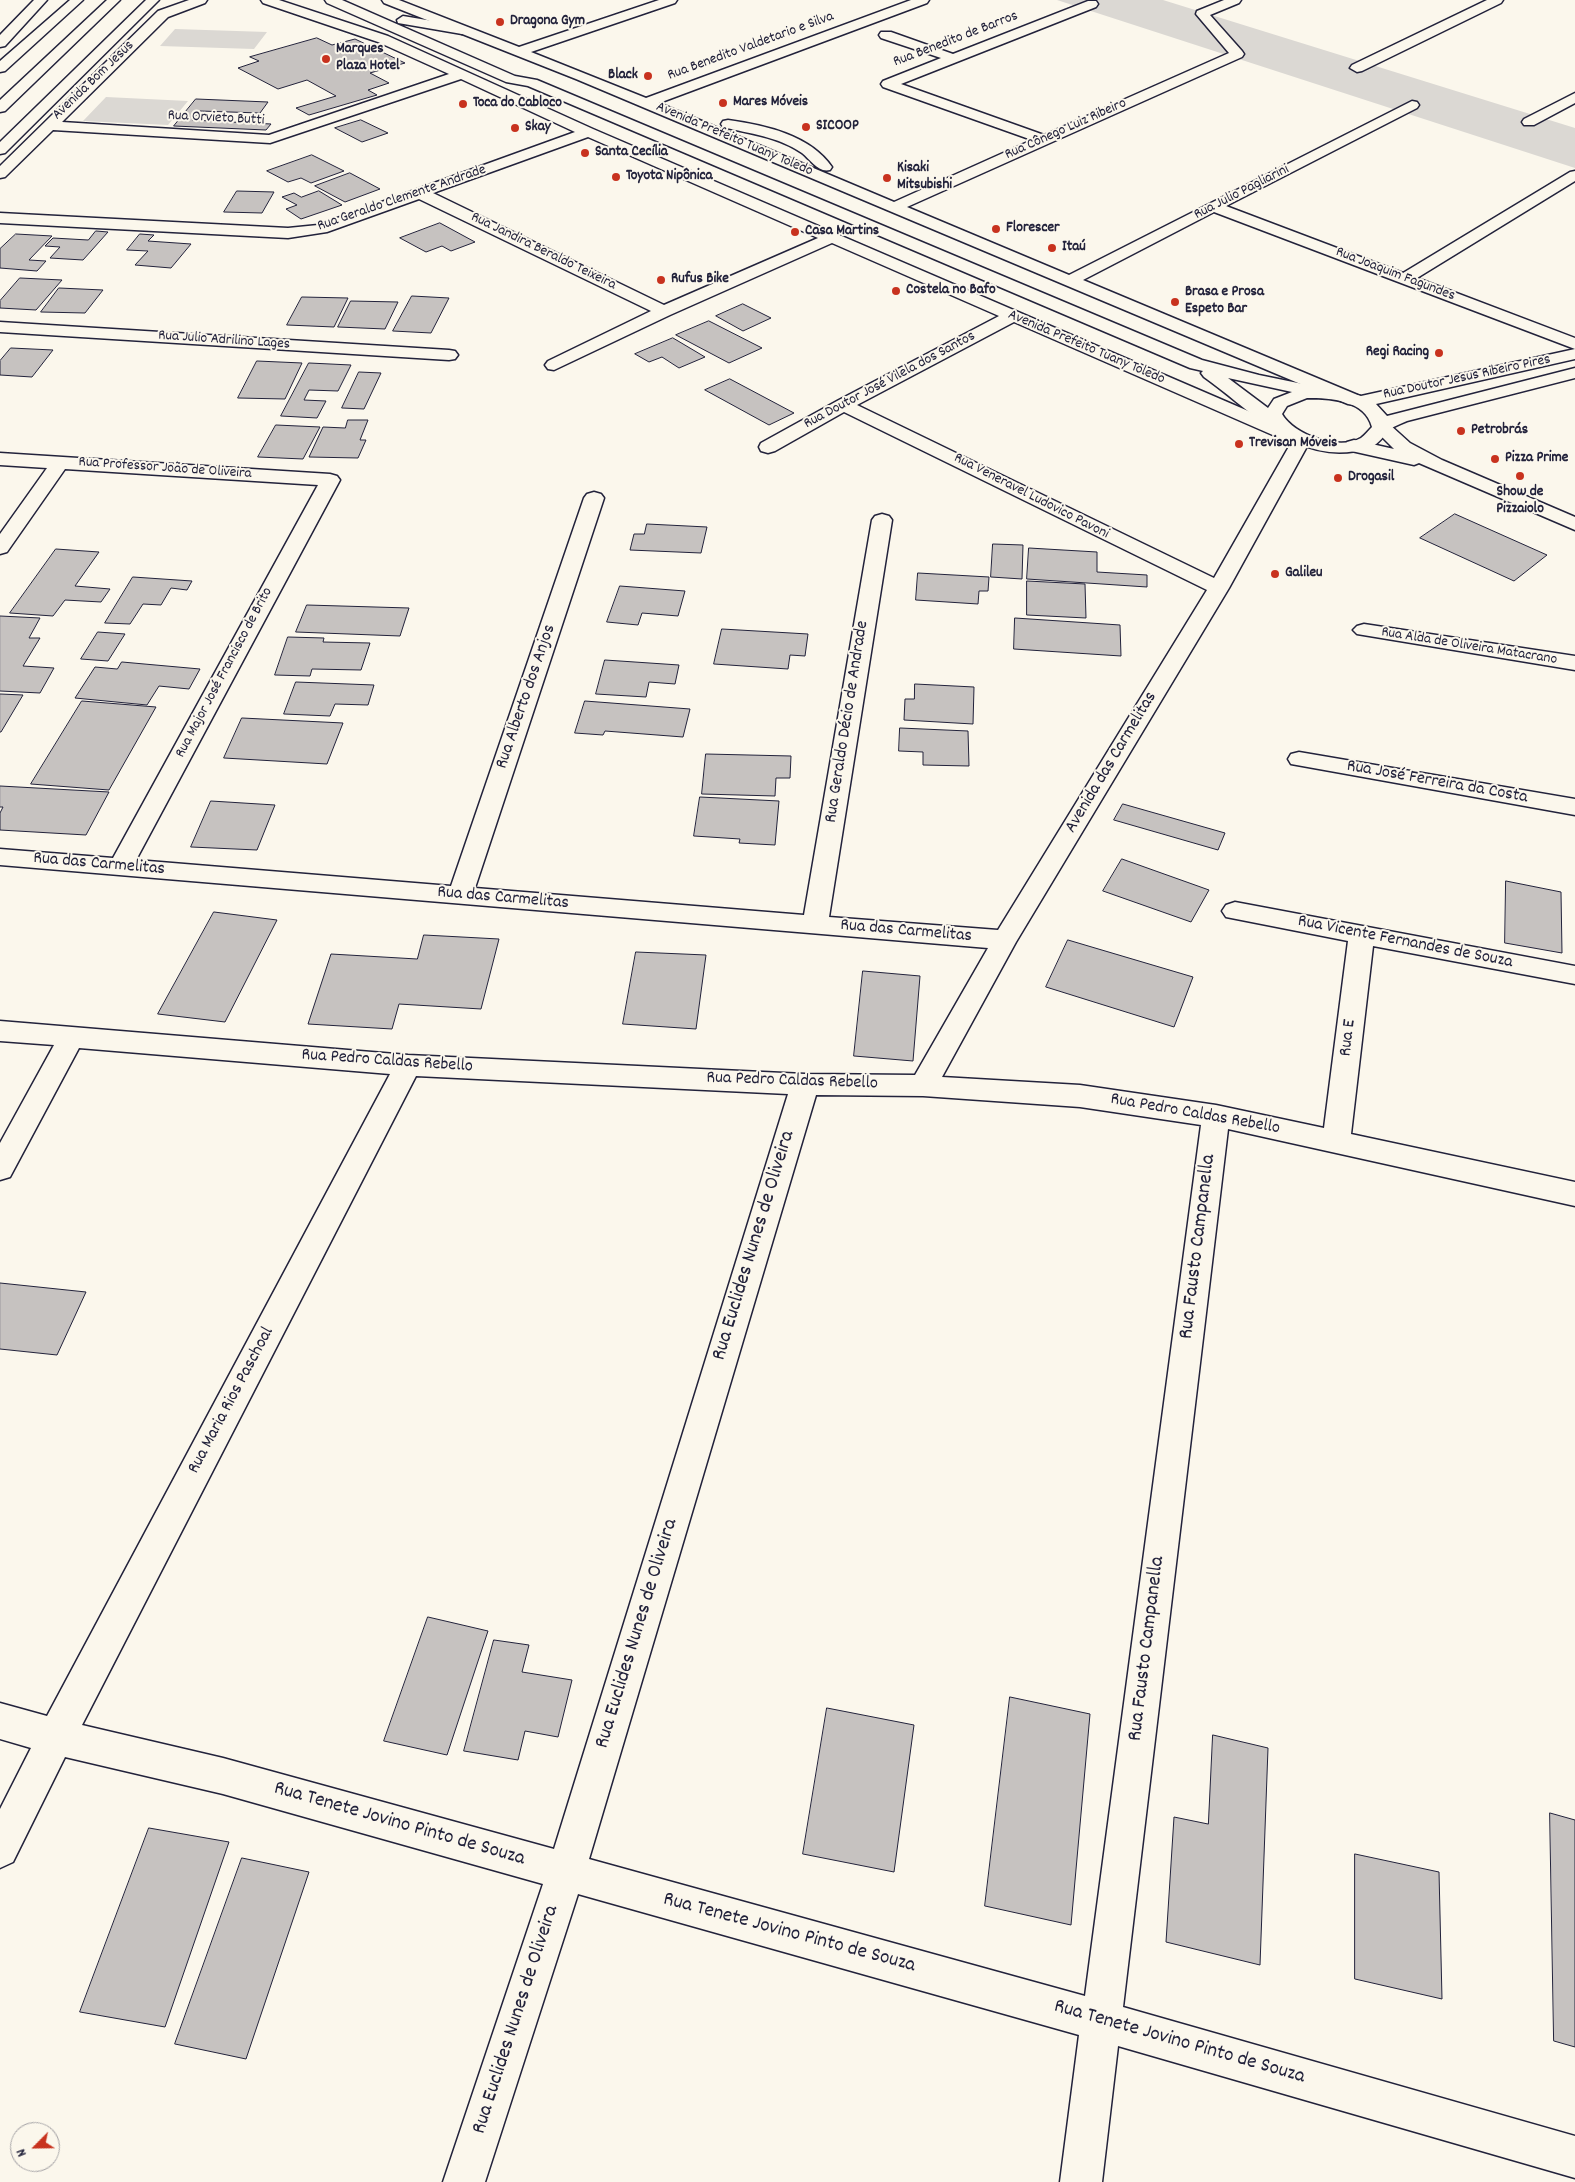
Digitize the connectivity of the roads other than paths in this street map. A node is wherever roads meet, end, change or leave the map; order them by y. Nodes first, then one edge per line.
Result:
1 (41, 0) edge
2 (114, 0) edge
3 (153, 0) edge
4 (199, 0) edge
5 (267, 0) edge
6 (331, 0) edge
7 (388, 0) edge
8 (671, 0) edge
9 (923, 0) edge
10 (1235, 0) edge
11 (1497, 0) edge
12 (82, 3) edge
13 (1092, 4) dead end
14 (355, 6) edge
15 (403, 20) junction
16 (377, 21) junction
17 (462, 30) junction
18 (886, 35) dead end
19 (383, 39) junction
20 (0, 43) edge
21 (520, 51) junction
22 (953, 58) junction
23 (22, 67) dead end
24 (0, 68) edge
25 (1357, 68) dead end
26 (460, 75) junction
27 (532, 83) junction
28 (1575, 97) edge
29 (647, 103) junction
30 (1412, 105) dead end
31 (0, 108) edge
32 (689, 121) junction
33 (1529, 122) dead end
34 (49, 126) junction
35 (588, 132) junction
36 (1044, 140) junction
37 (0, 150) edge
38 (0, 174) edge
39 (1575, 176) edge
40 (834, 181) junction
41 (422, 194) junction
42 (1214, 206) junction
43 (895, 207) junction
44 (0, 218) edge
45 (833, 237) junction
46 (1404, 279) junction
47 (1071, 280) junction
48 (664, 311) junction
49 (1013, 316) junction
50 (0, 327) edge
51 (1575, 344) edge
52 (1575, 354) edge
53 (449, 355) dead end
54 (1196, 364) junction
55 (554, 365) dead end
56 (1575, 373) edge
57 (1332, 394) junction
58 (1357, 401) junction
59 (843, 404) junction
60 (1278, 426) junction
61 (1382, 427) junction
62 (1299, 440) junction
63 (1354, 446) junction
64 (768, 448) dead end
65 (0, 459) edge
66 (60, 462) junction
67 (1435, 464) junction
68 (330, 480) joint
69 (594, 498) dead end
70 (882, 520) dead end
71 (1575, 524) edge
72 (0, 548) edge
73 (1219, 588) junction
74 (1364, 630) dead end
75 (1575, 663) edge
76 (1299, 759) dead end
77 (1575, 807) edge
78 (0, 857) edge
79 (120, 867) junction
80 (460, 895) junction
81 (1235, 911) dead end
82 (815, 925) junction
83 (1361, 936) junction
84 (1005, 940) junction
85 (1575, 975) edge
86 (0, 1031) edge
87 (71, 1038) junction
88 (408, 1065) junction
89 (804, 1084) junction
90 (923, 1086) junction
91 (1216, 1116) junction
92 (1336, 1141) junction
93 (0, 1170) edge
94 (1575, 1194) edge
95 (0, 1721) edge
96 (56, 1737) junction
97 (0, 1848) edge
98 (566, 1872) junction
99 (1101, 2021) junction
100 (1575, 2157) edge
101 (464, 2182) edge
102 (1081, 2182) edge

1 - 20 street
2 - 31 street
3 - 37 street
4 - 34 street, Avenida Bom Jesus
5 - 19 street, Avenida Prefeito Tuany Toledo
6 - 14 street
7 - 17 street, Avenida Prefeito Tuany Toledo
8 - 21 street
9 - 29 street, Rua Benedito Valdetario e Silva
10 - 36 street, Rua Cônego Luiz Ribeiro
11 - 25 street
12 - 23 street
12 - 24 street
13 - 22 street, Rua Benedito de Barros
14 - 15 street, Avenida Prefeito Tuany Toledo
14 - 16 street, Avenida Prefeito Tuany Toledo
15 - 17 street
15 - 27 street, Avenida Prefeito Tuany Toledo
16 - 19 street
16 - 27 street, Avenida Prefeito Tuany Toledo
17 - 21 street, Avenida Prefeito Tuany Toledo
18 - 22 street
19 - 26 street, Avenida Prefeito Tuany Toledo
21 - 29 street, Avenida Prefeito Tuany Toledo
22 - 36 street, Rua Benedito de Barros
26 - 34 street, Rua Orvieto Butti
26 - 35 street, Avenida Prefeito Tuany Toledo
27 - 54 street, Avenida Prefeito Tuany Toledo
28 - 33 street
29 - 32 street, Avenida Prefeito Tuany Toledo
30 - 42 street, Rua Julio Pagliarini
32 - 40 street, Avenida Prefeito Tuany Toledo
32 - 40 street
34 - 38 street, Avenida Bom Jesus
35 - 41 street, Rua Geraldo Clemente Andrade
35 - 45 street, Avenida Prefeito Tuany Toledo
36 - 43 street, Rua Cônego Luiz Ribeiro
39 - 46 street
40 - 43 street, Avenida Prefeito Tuany Toledo
41 - 44 street, Rua Geraldo Clemente Andrade
41 - 48 street, Rua Jandira Beraldo Teixeira
42 - 46 street, Rua Joaquim Fagundes
42 - 47 street, Rua Julio Pagliarini
43 - 47 street, Avenida Prefeito Tuany Toledo
45 - 48 street
45 - 49 street, Avenida Prefeito Tuany Toledo
46 - 51 street, Rua Joaquim Fagundes
47 - 58 street, Avenida Prefeito Tuany Toledo
48 - 55 street
49 - 59 street, Rua Doutor José Vilela dos Santos
49 - 62 street, Avenida Prefeito Tuany Toledo
50 - 53 street, Rua Julio Adrilino Lages
52 - 58 street, Rua Doutor Jesus Ribeiro Pires
54 - 57 street, Avenida Prefeito Tuany Toledo
54 - 60 street, Avenida Prefeito Tuany Toledo
56 - 61 street, Rua Doutor Jesus Ribeiro Pires
57 - 58 street
57 - 60 street
58 - 61 street
59 - 64 street, Rua Doutor José Vilela dos Santos
59 - 73 street, Rua Veneravel Ludovico Pavoni
60 - 62 street, Avenida Prefeito Tuany Toledo
61 - 63 street, Rua Doutor Jesus Ribeiro Pires
61 - 67 street
62 - 63 street
62 - 73 street, Avenida das Carmelitas
63 - 67 street
65 - 66 street, Rua Professor João de Oliveira
66 - 68 street, Rua Professor João de Oliveira
66 - 72 street
67 - 71 street
68 - 79 street, Rua Major José Francisco de Brito
69 - 80 street, Rua Alberto dos Anjos
70 - 82 street, Rua Geraldo Décio de Andrade
73 - 84 street, Avenida das Carmelitas
74 - 75 street, Rua Alda de Oliveira Matacrano
76 - 77 street, Rua José Ferreira da Costa
78 - 79 street, Rua das Carmelitas
79 - 80 street, Rua das Carmelitas
80 - 82 street, Rua das Carmelitas
81 - 83 street, Rua Vicente Fernandes de Souza
82 - 84 street, Rua das Carmelitas
83 - 85 street, Rua Vicente Fernandes de Souza
83 - 92 street, Rua E
84 - 90 street, Avenida das Carmelitas
86 - 87 street, Rua Pedro Caldas Rebello
87 - 88 street, Rua Pedro Caldas Rebello
87 - 93 street
88 - 89 street, Rua Pedro Caldas Rebello
88 - 96 street, Rua Maria Rios Paschoal
89 - 90 street, Rua Pedro Caldas Rebello
89 - 98 street, Rua Euclides Nunes de Oliveira
90 - 91 street, Rua Pedro Caldas Rebello
91 - 92 street, Rua Pedro Caldas Rebello
91 - 99 street, Rua Fausto Campanella
92 - 94 street, Rua Pedro Caldas Rebello
95 - 96 street, Rua Tenete Jovino Pinto de Souza
96 - 97 street, Rua Maria Rios Paschoal
96 - 98 street, Rua Tenete Jovino Pinto de Souza
98 - 99 street, Rua Tenete Jovino Pinto de Souza
98 - 101 street, Rua Euclides Nunes de Oliveira
99 - 100 street, Rua Tenete Jovino Pinto de Souza
99 - 102 street, Rua Fausto Campanella

